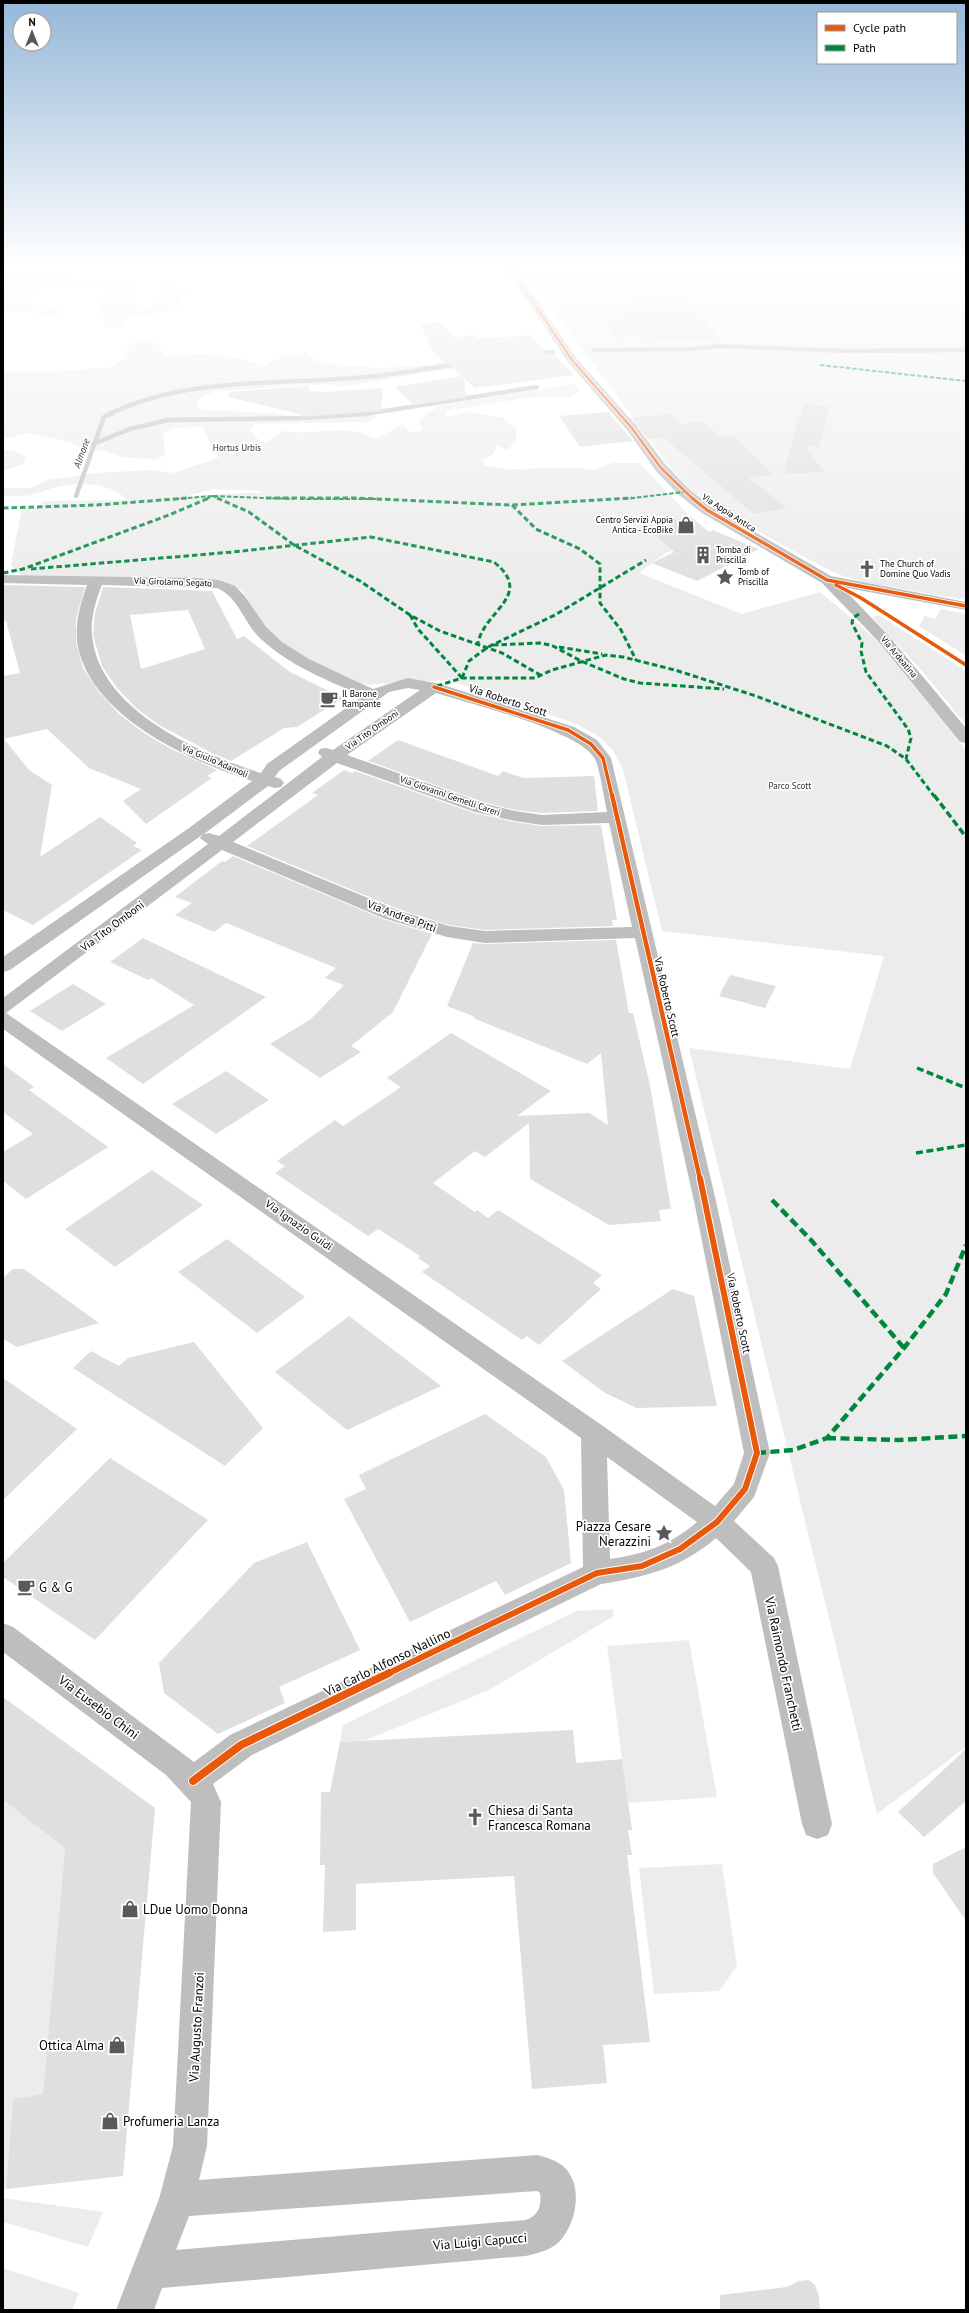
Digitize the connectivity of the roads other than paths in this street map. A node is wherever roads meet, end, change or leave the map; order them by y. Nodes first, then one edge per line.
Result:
1 (586, 376) edge
2 (3, 579) edge
3 (96, 580) junction
4 (827, 580) junction
5 (966, 606) edge
6 (434, 686) junction
7 (374, 695) junction
8 (966, 738) edge
9 (305, 745) junction
10 (335, 756) junction
11 (265, 780) junction
12 (292, 789) junction
13 (616, 817) junction
14 (195, 832) junction
15 (221, 843) junction
16 (642, 932) junction
17 (3, 966) edge
18 (3, 1008) edge
19 (3, 1018) edge
20 (594, 1433) junction
21 (717, 1522) junction
22 (597, 1573) junction
23 (3, 1636) edge
24 (193, 1781) junction
25 (817, 1824) dead end
26 (177, 2199) junction
27 (150, 2270) junction
28 (135, 2310) edge

1 - 4 street, Via Appia Antica
2 - 3 street, Via Girolamo Segato
3 - 7 street, Via Girolamo Segato
3 - 11 street, Via Giulio Adamoli
4 - 5 street, Via Appia Antica
4 - 8 street, Via Ardeatina
6 - 7 street, Via Roberto Scott
6 - 10 street, Via Tito Omboni
6 - 13 street, Via Roberto Scott
7 - 9 street
9 - 10 street, Via Tito Omboni
9 - 11 street
10 - 12 street, Via Tito Omboni
10 - 13 street, Via Giovanni Gemelli Careri
11 - 12 street
11 - 14 street
12 - 15 street, Via Tito Omboni
13 - 16 street, Via Roberto Scott
14 - 15 street
14 - 17 street
15 - 16 street, Via Andrea Pitti
15 - 18 street, Via Tito Omboni
16 - 21 street, Via Roberto Scott
19 - 20 street, Via Ignazio Guidi
20 - 21 street
20 - 22 street
21 - 22 street
21 - 25 street, Via Raimondo Franchetti
22 - 24 street, Via Carlo Alfonso Nallino
23 - 24 street, Via Eusebio Chini
24 - 26 street, Via Augusto Franzoi
26 - 27 street, Via Augusto Franzoi
26 - 27 street, Via Luigi Capucci
27 - 28 street, Via Augusto Franzoi

